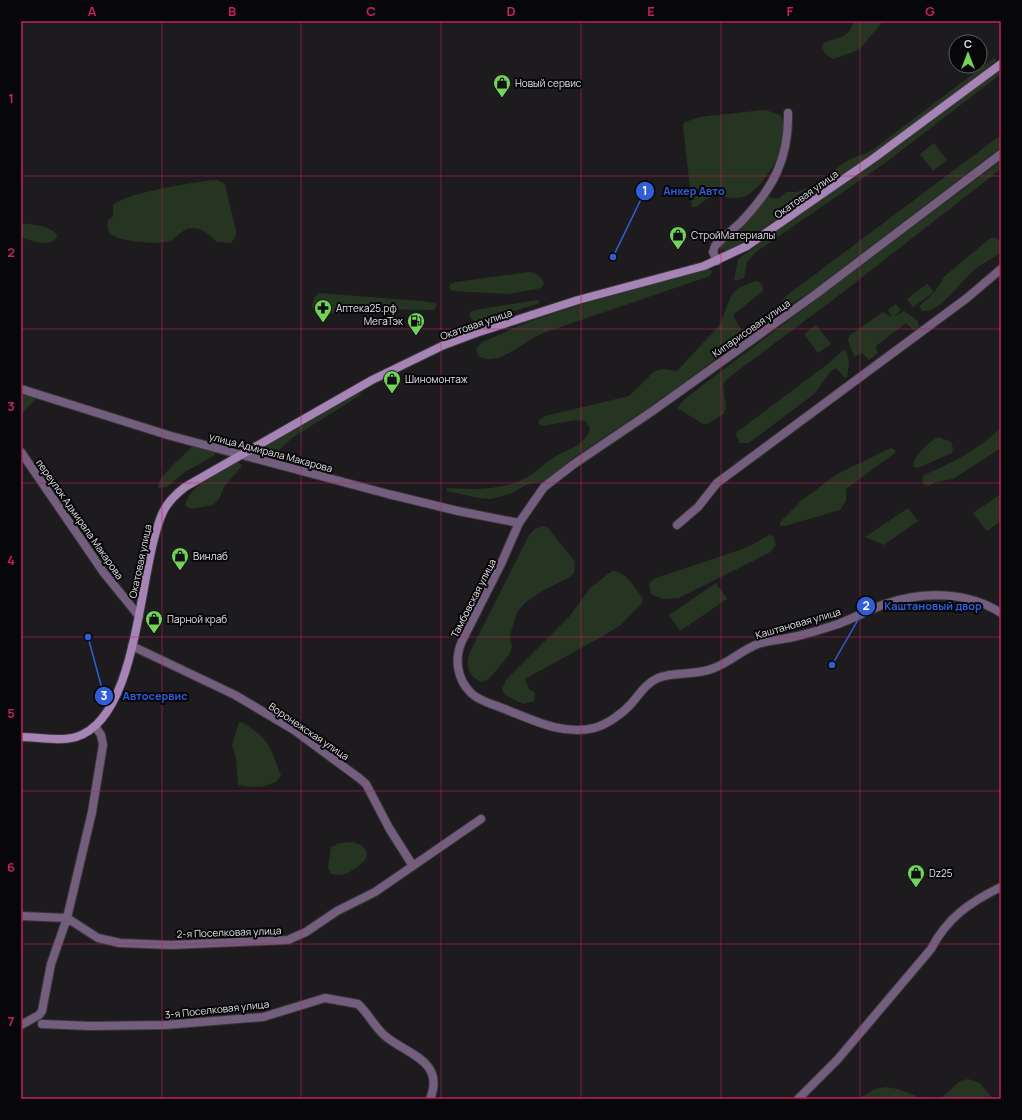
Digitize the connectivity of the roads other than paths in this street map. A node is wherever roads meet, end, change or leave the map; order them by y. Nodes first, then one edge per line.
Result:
1 (1001, 64) edge
2 (788, 113) dead end
3 (1001, 154) edge
4 (717, 261) junction
5 (1001, 269) edge
6 (21, 388) edge
7 (21, 452) edge
8 (240, 454) junction
9 (519, 523) junction
10 (677, 525) dead end
11 (1001, 613) edge
12 (139, 616) junction
13 (132, 646) junction
14 (463, 683) joint
15 (95, 726) junction
16 (21, 736) edge
17 (481, 819) dead end
18 (413, 866) junction
19 (1001, 887) edge
20 (21, 916) edge
21 (67, 918) junction
22 (42, 1024) dead end
23 (21, 1025) edge
24 (430, 1099) edge
25 (798, 1099) edge

1 - 4 main road, Окатовая улица
2 - 4 street
3 - 9 street, Кипарисовая улица
4 - 8 main road, Окатовая улица
5 - 10 street
6 - 8 street, улица Адмирала Макарова
7 - 12 street, переулок Адмирала Макарова
8 - 9 street, улица Адмирала Макарова
8 - 12 main road, Окатовая улица
9 - 14 street, Тамбовская улица
11 - 14 street, Каштановая улица
12 - 13 main road, Окатовая улица
13 - 15 main road, Окатовая улица
13 - 18 street, Воронежская улица
15 - 16 main road
15 - 21 street
17 - 18 street, 2-я Поселковая улица
18 - 21 street, 2-я Поселковая улица
19 - 25 street
20 - 21 street
21 - 23 street
22 - 24 street, 3-я Поселковая улица

